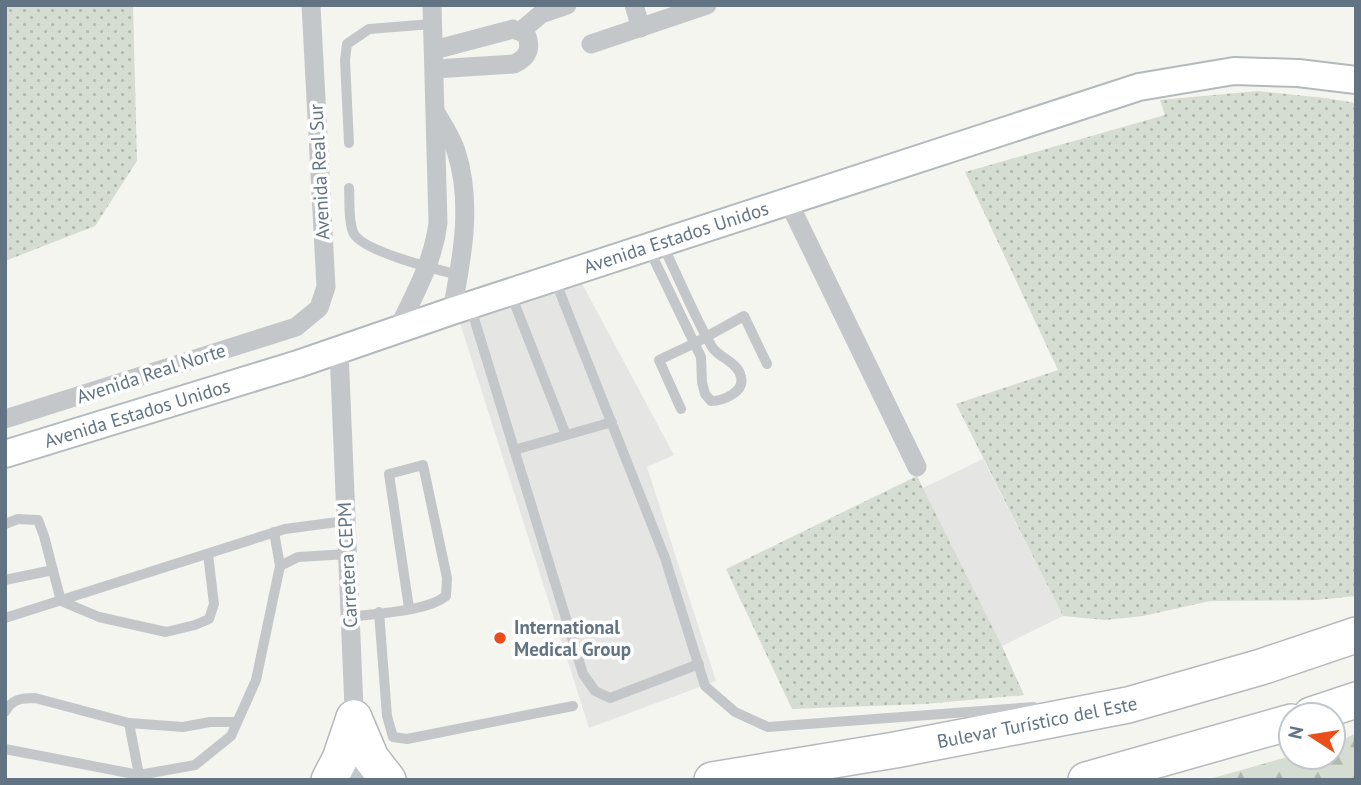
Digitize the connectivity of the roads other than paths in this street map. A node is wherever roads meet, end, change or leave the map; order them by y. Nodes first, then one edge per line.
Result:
1 (311, 5) edge
2 (567, 5) edge
3 (634, 5) edge
4 (703, 6) edge
5 (432, 15) edge
6 (641, 28) junction
7 (521, 31) junction
8 (591, 44) dead end
9 (434, 50) junction
10 (435, 69) junction
11 (1355, 79) edge
12 (436, 112) junction
13 (349, 143) dead end
14 (349, 188) dead end
15 (788, 201) junction
16 (438, 223) junction
17 (464, 223) junction
18 (654, 244) junction
19 (428, 267) junction
20 (459, 275) junction
21 (554, 277) junction
22 (510, 292) junction
23 (461, 308) junction
24 (296, 327) joint
25 (397, 331) junction
26 (708, 336) junction
27 (695, 343) junction
28 (339, 351) junction
29 (767, 364) dead end
30 (681, 409) dead end
31 (5, 419) edge
32 (612, 422) junction
33 (566, 435) junction
34 (514, 450) junction
35 (5, 454) edge
36 (917, 467) dead end
37 (345, 521) junction
38 (5, 524) edge
39 (274, 533) junction
40 (208, 554) junction
41 (348, 554) junction
42 (280, 566) junction
43 (53, 570) junction
44 (5, 580) edge
45 (61, 601) junction
46 (409, 608) junction
47 (379, 612) junction
48 (350, 617) junction
49 (5, 618) edge
50 (1356, 635) edge
51 (699, 664) junction
52 (573, 706) dead end
53 (5, 712) edge
54 (1064, 718) junction
55 (354, 719) junction
56 (237, 722) junction
57 (129, 723) junction
58 (1277, 726) edge
59 (5, 749) edge
60 (139, 775) junction
61 (329, 780) edge
62 (357, 780) edge
63 (388, 780) edge
64 (712, 780) edge
65 (1086, 780) edge

1 - 24 street, Avenida Real Sur
2 - 7 street
3 - 6 street
4 - 6 street
5 - 9 street
5 - 13 lane
6 - 8 street
7 - 9 street
7 - 10 street
9 - 10 street
10 - 12 street
11 - 15 street, Avenida Estados Unidos
12 - 16 street
12 - 17 street
14 - 19 lane
15 - 18 street, Avenida Estados Unidos
15 - 36 street
16 - 17 street
16 - 19 street
17 - 20 street
18 - 21 street, Avenida Estados Unidos
18 - 26 lane
18 - 27 lane
19 - 20 lane
19 - 25 street
20 - 23 street
21 - 22 street, Avenida Estados Unidos
21 - 32 lane
22 - 23 street, Avenida Estados Unidos
22 - 33 lane
23 - 25 street, Avenida Estados Unidos
23 - 34 lane
24 - 31 street, Avenida Real Norte
25 - 28 street, Avenida Estados Unidos
26 - 27 lane
26 - 27 lane
26 - 29 lane
27 - 30 lane
28 - 35 street, Avenida Estados Unidos
28 - 37 street, Carretera CEPM
32 - 33 lane
32 - 51 lane
33 - 34 lane
34 - 51 lane
37 - 39 lane
37 - 41 street, Carretera CEPM
38 - 43 lane
39 - 40 lane
39 - 42 lane
40 - 45 lane
40 - 45 lane
41 - 42 lane
41 - 48 street, Carretera CEPM
42 - 56 lane
43 - 44 lane
43 - 45 lane
45 - 49 lane
46 - 46 lane
46 - 47 lane
47 - 48 lane
47 - 52 lane
48 - 55 street, Carretera CEPM
50 - 54 highway, Bulevar Turístico del Este
51 - 54 lane
53 - 57 lane
54 - 64 highway, Bulevar Turístico del Este
55 - 61 highway
55 - 62 street, Carretera CEPM
55 - 63 highway
56 - 57 lane
56 - 60 lane
57 - 60 lane
58 - 65 highway
59 - 60 lane

